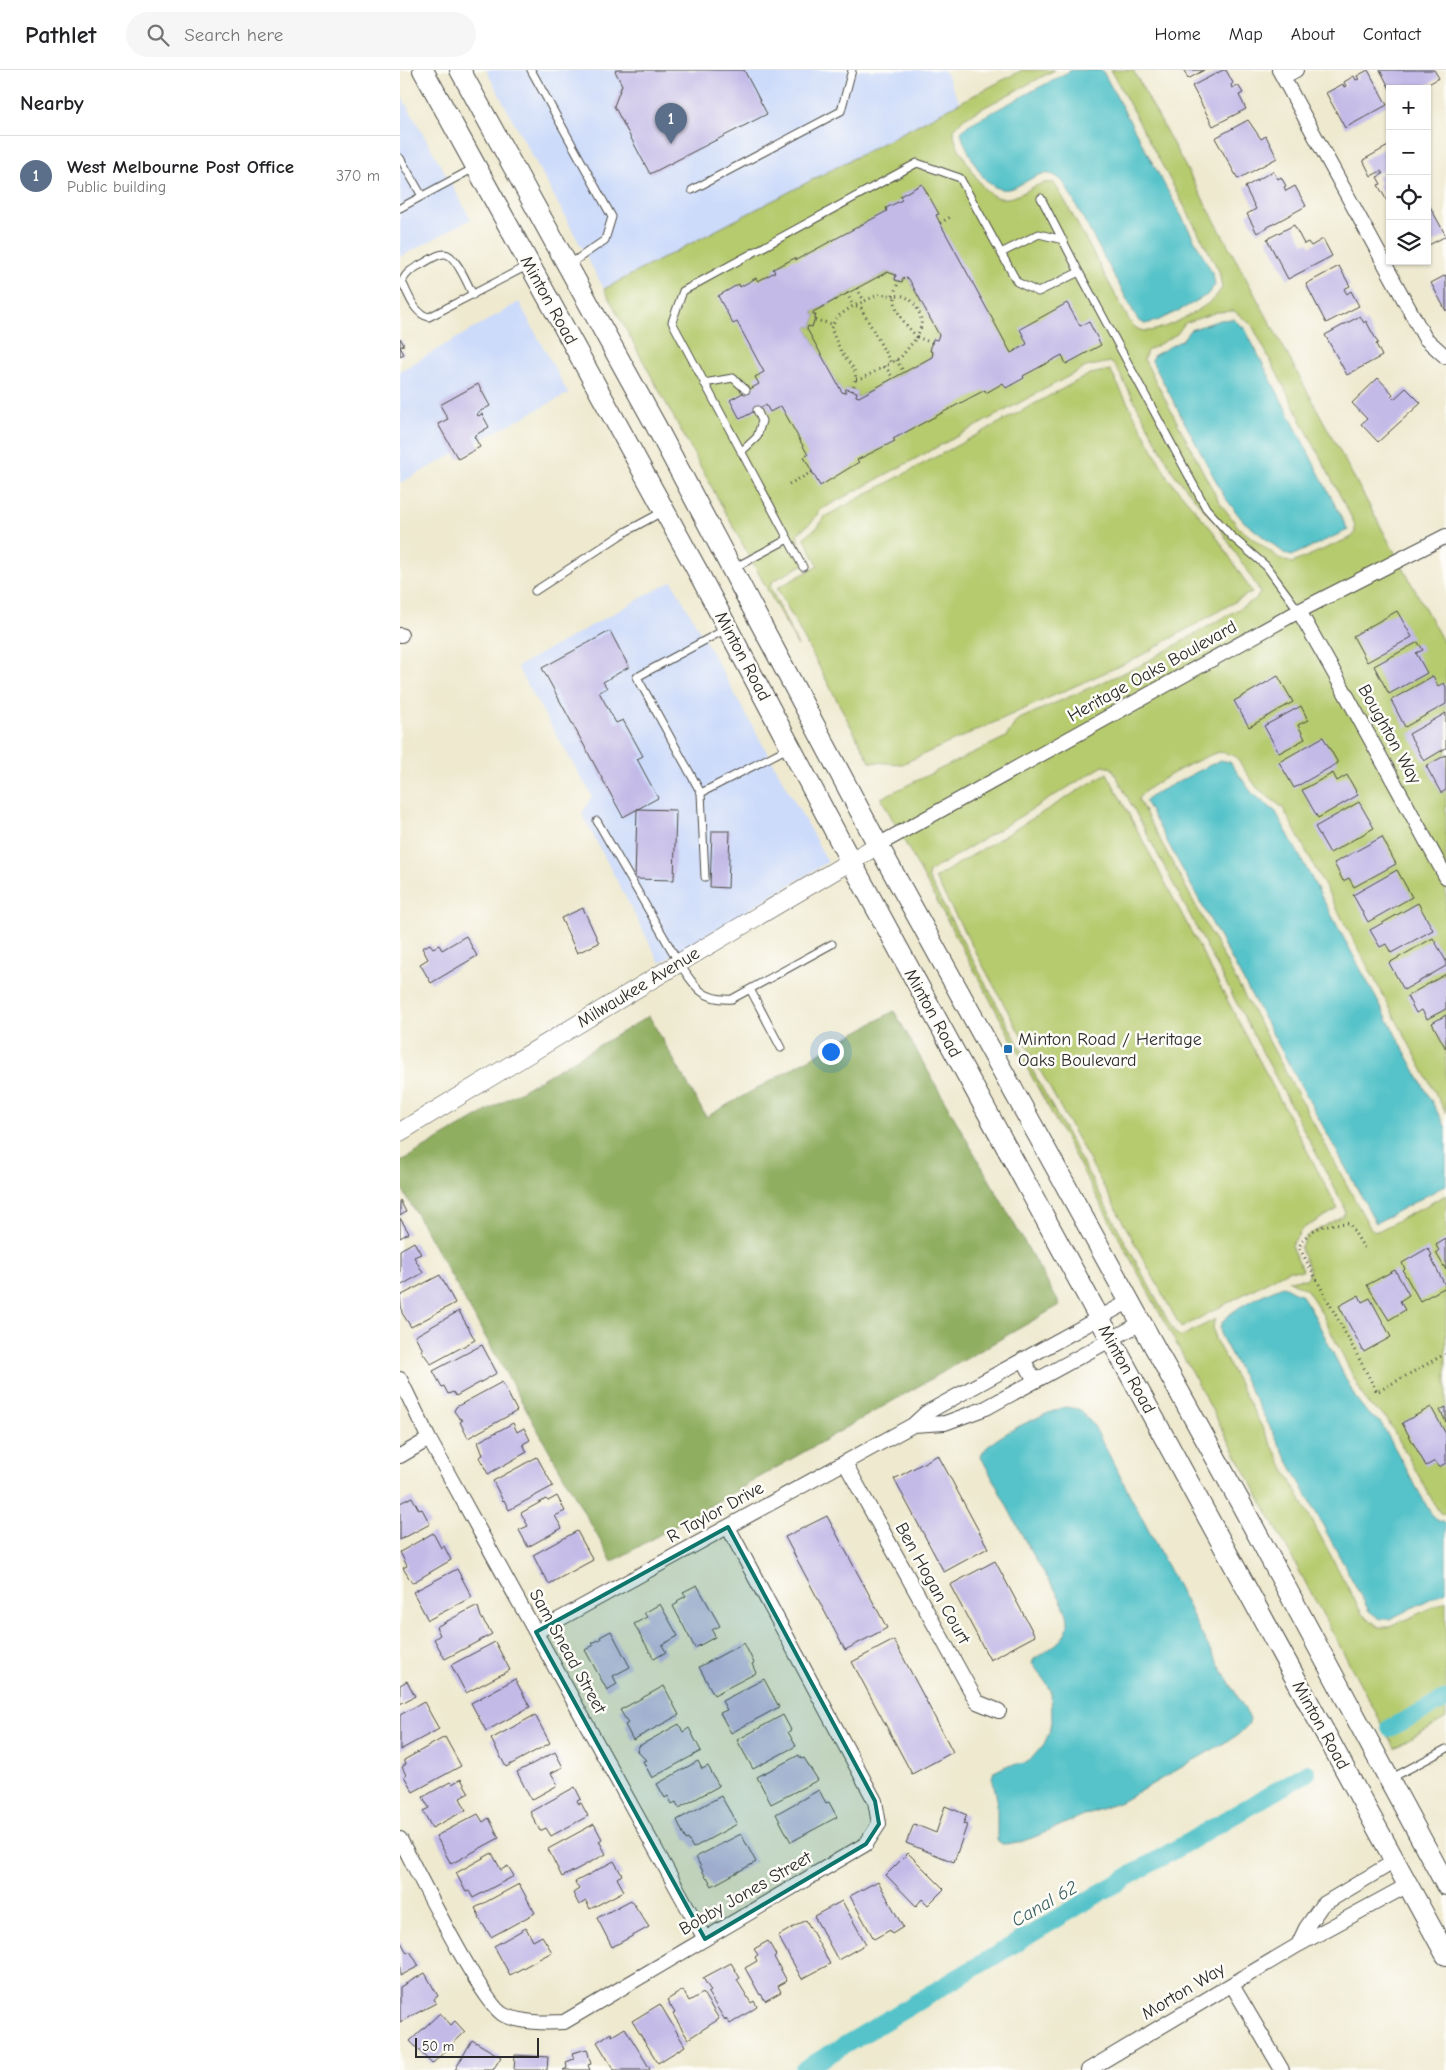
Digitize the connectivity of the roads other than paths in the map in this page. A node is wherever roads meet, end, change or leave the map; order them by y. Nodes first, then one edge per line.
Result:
1 (423, 70) edge
2 (460, 70) edge
3 (532, 70) edge
4 (852, 70) edge
5 (1296, 70) edge
6 (1281, 74) edge
7 (400, 158) edge
8 (476, 167) junction
9 (692, 190) dead end
10 (422, 196) junction
11 (1041, 198) dead end
12 (400, 208) edge
13 (1062, 240) junction
14 (1001, 253) junction
15 (530, 265) junction
16 (568, 266) junction
17 (1079, 272) junction
18 (473, 294) junction
19 (1446, 357) edge
20 (704, 383) junction
21 (746, 390) dead end
22 (757, 410) dead end
23 (742, 452) junction
24 (665, 510) junction
25 (1446, 536) edge
26 (788, 539) junction
27 (803, 567) dead end
28 (732, 569) junction
29 (535, 591) dead end
30 (1299, 611) junction
31 (728, 628) junction
32 (790, 746) junction
33 (701, 793) junction
34 (597, 820) dead end
35 (878, 845) junction
36 (850, 860) junction
37 (1446, 876) edge
38 (705, 877) dead end
39 (832, 944) dead end
40 (679, 963) junction
41 (750, 989) junction
42 (781, 1048) dead end
43 (400, 1132) edge
44 (1130, 1301) junction
45 (1099, 1317) junction
46 (1142, 1322) junction
47 (1111, 1340) junction
48 (1023, 1359) junction
49 (400, 1380) edge
50 (1035, 1381) junction
51 (966, 1391) junction
52 (976, 1412) junction
53 (913, 1425) junction
54 (429, 1439) junction
55 (400, 1456) edge
56 (845, 1463) junction
57 (728, 1527) junction
58 (536, 1632) junction
59 (999, 1711) dead end
60 (1446, 1749) edge
61 (1389, 1779) junction
62 (400, 1839) edge
63 (1395, 1861) junction
64 (1408, 1885) junction
65 (1446, 1885) edge
66 (705, 1939) junction
67 (1298, 1945) junction
68 (1446, 1955) edge
69 (1232, 1985) junction
70 (1088, 2070) edge
71 (1282, 2070) edge

1 - 8 main road, Minton Road
2 - 16 main road, Minton Road
3 - 16 lane
4 - 9 lane
5 - 6 street
6 - 19 street
7 - 10 lane
8 - 10 lane
8 - 15 main road, Minton Road
10 - 12 lane
11 - 13 lane
13 - 14 lane
13 - 17 lane
14 - 17 lane
14 - 20 lane
15 - 18 lane
15 - 24 main road, Minton Road
16 - 28 main road, Minton Road
17 - 30 lane
18 - 18 lane
20 - 21 lane
20 - 23 lane
22 - 23 lane
23 - 26 lane
24 - 29 lane
24 - 31 main road, Minton Road
25 - 30 street, Heritage Oaks Boulevard
26 - 27 lane
26 - 28 lane
28 - 35 main road, Minton Road
30 - 35 street, Heritage Oaks Boulevard
30 - 37 street, Boughton Way
31 - 32 main road, Minton Road
31 - 33 lane
32 - 33 lane
32 - 36 main road, Minton Road
33 - 38 lane
34 - 40 lane
35 - 36 street, Milwaukee Avenue
35 - 44 main road, Minton Road
36 - 40 street, Milwaukee Avenue
36 - 45 main road, Minton Road
39 - 41 lane
40 - 41 lane
40 - 43 street, Milwaukee Avenue
41 - 42 lane
44 - 45 street, R Taylor Drive
44 - 46 main road, Minton Road
45 - 47 main road, Minton Road
45 - 48 street, R Taylor Drive
46 - 47 street, R Taylor Drive
46 - 61 main road, Minton Road
47 - 50 street, R Taylor Drive
47 - 63 main road, Minton Road
48 - 50 street
48 - 51 street, R Taylor Drive
49 - 54 street, Sam Snead Street
50 - 52 street, R Taylor Drive
51 - 52 street
51 - 53 street, R Taylor Drive
52 - 53 street, R Taylor Drive
53 - 56 street, R Taylor Drive
54 - 55 street
54 - 58 street, Sam Snead Street
56 - 57 street, R Taylor Drive
56 - 59 street, Ben Hogan Court
57 - 58 street, R Taylor Drive
57 - 66 street, Bobby Jones Street
58 - 66 street, Sam Snead Street
60 - 61 lane
61 - 65 main road, Minton Road
62 - 66 street, Bobby Jones Street
63 - 64 main road, Minton Road
63 - 67 street
64 - 67 street, Morton Way
64 - 68 main road, Minton Road
67 - 69 street, Morton Way
69 - 70 street, Morton Way
69 - 71 street

